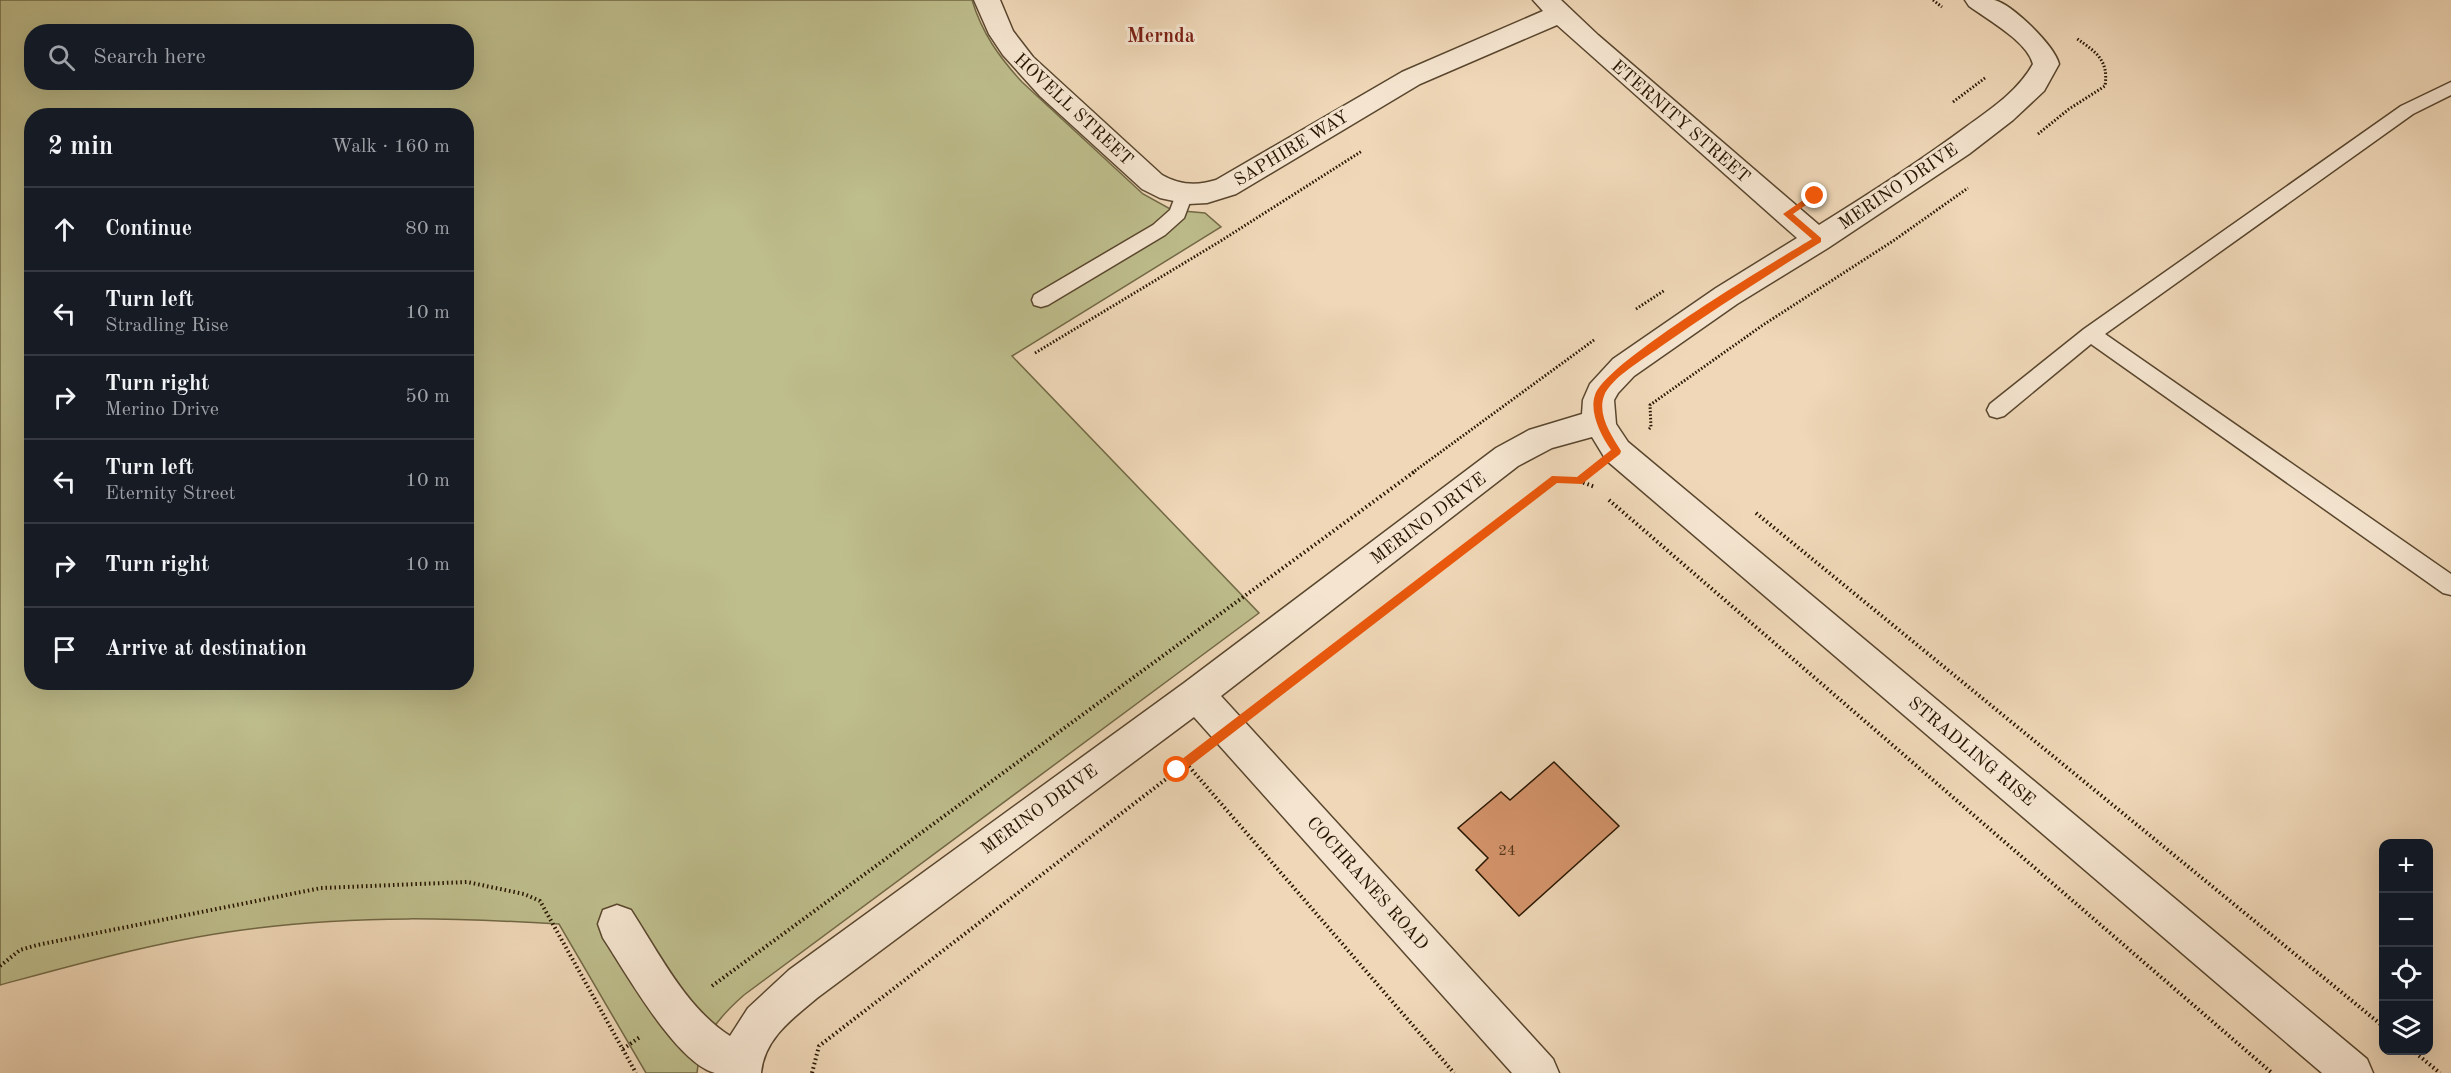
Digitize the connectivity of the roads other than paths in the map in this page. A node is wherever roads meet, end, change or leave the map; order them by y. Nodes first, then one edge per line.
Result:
1 (987, 0) edge
2 (1978, 0) edge
3 (1553, 7) edge
4 (2451, 88) edge
5 (1184, 194) junction
6 (1818, 240) junction
7 (1041, 300) dead end
8 (2091, 334) junction
9 (1997, 410) dead end
10 (1608, 437) junction
11 (2451, 586) edge
12 (1196, 694) junction
13 (617, 924) dead end
14 (741, 1069) edge
15 (1539, 1073) edge
16 (2353, 1073) edge

1 - 5 street, HOVELL STREET
2 - 6 street, MERINO DRIVE
3 - 5 street, SAPHIRE WAY
3 - 6 street, ETERNITY STREET
4 - 8 lane
5 - 7 lane
6 - 10 street, MERINO DRIVE
8 - 9 lane
8 - 11 lane
10 - 12 street, MERINO DRIVE
10 - 16 street, STRADLING RISE
12 - 14 street, MERINO DRIVE
12 - 15 street, COCHRANES ROAD
13 - 14 street

